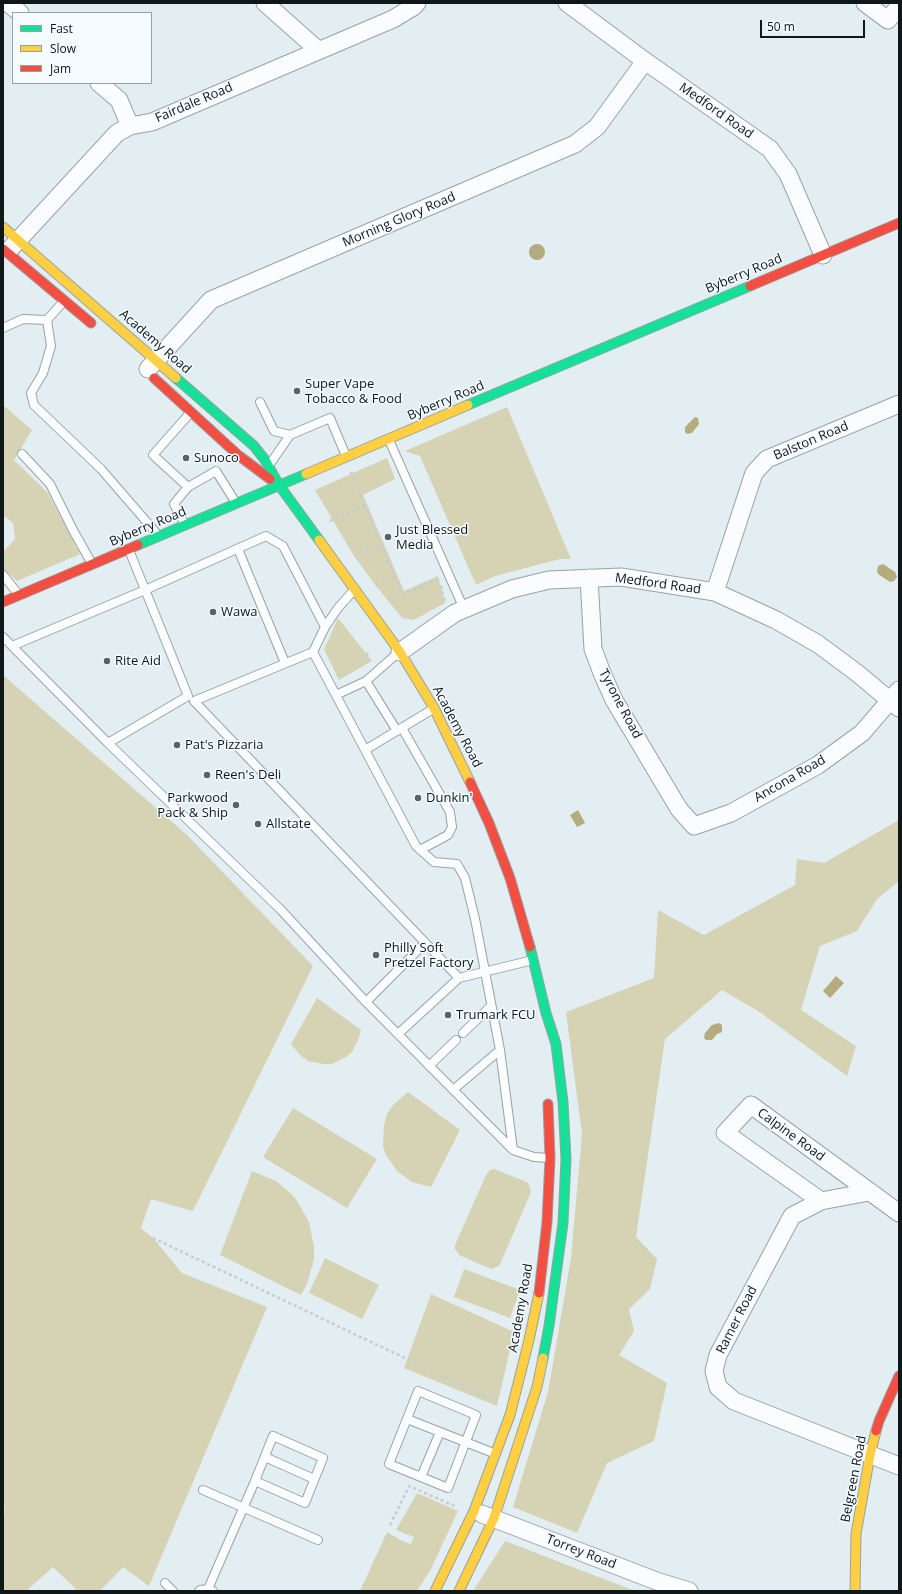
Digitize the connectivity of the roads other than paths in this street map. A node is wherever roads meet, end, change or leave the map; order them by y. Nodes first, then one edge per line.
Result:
1 (8, 3) edge
2 (265, 3) edge
3 (417, 3) edge
4 (567, 3) edge
5 (865, 3) edge
6 (899, 6) edge
7 (19, 12) edge
8 (318, 50) junction
9 (645, 61) junction
10 (100, 84) edge
11 (130, 126) junction
12 (899, 223) edge
13 (3, 227) edge
14 (9, 247) edge
15 (823, 255) junction
16 (64, 300) junction
17 (47, 320) junction
18 (3, 328) edge
19 (99, 330) dead end
20 (148, 366) junction
21 (260, 402) dead end
22 (899, 404) edge
23 (191, 412) junction
24 (290, 435) junction
25 (389, 439) junction
26 (22, 454) dead end
27 (346, 457) junction
28 (268, 465) junction
29 (261, 472) junction
30 (279, 485) junction
31 (188, 487) junction
32 (237, 504) junction
33 (185, 525) junction
34 (159, 536) junction
35 (129, 549) junction
36 (238, 549) junction
37 (92, 565) junction
38 (3, 575) edge
39 (589, 578) junction
40 (355, 589) junction
41 (145, 590) junction
42 (715, 592) junction
43 (20, 595) junction
44 (3, 602) edge
45 (464, 609) junction
46 (325, 628) junction
47 (3, 638) edge
48 (12, 646) junction
49 (313, 652) junction
50 (400, 652) junction
51 (285, 663) junction
52 (366, 681) junction
53 (336, 695) junction
54 (191, 698) junction
55 (896, 699) edge
56 (434, 708) junction
57 (399, 729) junction
58 (108, 743) junction
59 (365, 750) junction
60 (673, 799) joint
61 (420, 850) junction
62 (425, 943) junction
63 (534, 960) junction
64 (484, 972) junction
65 (459, 978) junction
66 (366, 1002) junction
67 (491, 1006) junction
68 (546, 1013) junction
69 (464, 1033) dead end
70 (544, 1033) dead end
71 (398, 1034) junction
72 (456, 1040) dead end
73 (500, 1050) junction
74 (429, 1066) junction
75 (453, 1090) junction
76 (548, 1096) dead end
77 (513, 1150) junction
78 (550, 1158) junction
79 (869, 1192) junction
80 (821, 1201) junction
81 (899, 1213) edge
82 (899, 1376) edge
83 (407, 1419) junction
84 (440, 1432) junction
85 (466, 1443) junction
86 (496, 1454) junction
87 (870, 1455) junction
88 (265, 1457) junction
89 (899, 1466) edge
90 (421, 1477) junction
91 (314, 1479) junction
92 (255, 1481) junction
93 (203, 1490) dead end
94 (244, 1507) junction
95 (468, 1510) junction
96 (494, 1518) junction
97 (318, 1540) dead end
98 (165, 1583) dead end
99 (210, 1590) edge
100 (173, 1591) edge
101 (199, 1591) edge
102 (435, 1591) edge
103 (459, 1591) edge
104 (689, 1591) edge
105 (855, 1591) edge

1 - 7 street
2 - 8 street
3 - 8 street, Fairdale Road
4 - 9 street, Medford Road
5 - 6 street
8 - 11 street, Fairdale Road
9 - 15 street, Medford Road
9 - 20 street, Morning Glory Road
10 - 11 street
11 - 14 street, Fairdale Road
12 - 15 main road, Byberry Road
13 - 14 main road, Academy Road
14 - 16 main road, Academy Road
14 - 20 main road, Academy Road
15 - 25 main road, Byberry Road
16 - 17 lane
16 - 19 main road, Academy Road
17 - 18 lane
17 - 34 lane
20 - 23 main road, Academy Road
20 - 28 main road, Academy Road
21 - 24 lane
22 - 42 street, Balston Road
23 - 29 main road, Academy Road
23 - 31 lane
24 - 27 lane
24 - 28 lane
25 - 27 main road, Byberry Road
25 - 45 lane
26 - 37 lane
27 - 30 main road, Byberry Road
28 - 29 lane
28 - 30 main road, Academy Road
29 - 30 main road, Academy Road
30 - 32 main road, Byberry Road
30 - 40 main road, Academy Road
31 - 32 lane
31 - 33 lane
32 - 33 main road, Byberry Road
33 - 34 main road, Byberry Road
34 - 35 main road, Byberry Road
35 - 37 main road, Byberry Road
35 - 41 lane
36 - 41 lane
36 - 46 lane
36 - 51 lane
37 - 43 main road, Byberry Road
38 - 43 lane
39 - 42 street, Medford Road
39 - 45 street, Medford Road
39 - 60 street, Tyrone Road
40 - 46 lane
40 - 50 main road, Academy Road
41 - 48 lane
41 - 54 lane
42 - 55 street, Medford Road
43 - 44 main road, Byberry Road
45 - 50 street, Medford Road
46 - 49 lane
47 - 48 lane
48 - 58 lane
49 - 51 lane
49 - 53 lane
50 - 52 lane
50 - 56 main road, Academy Road
51 - 54 lane
52 - 53 lane
52 - 57 lane
53 - 59 lane
54 - 58 lane
54 - 62 lane
55 - 60 street, Ancona Road
56 - 57 lane
56 - 63 main road, Academy Road
57 - 59 lane
57 - 61 lane
58 - 66 lane
59 - 61 lane
61 - 64 lane
62 - 65 lane
62 - 66 lane
63 - 64 lane
63 - 68 main road, Academy Road
64 - 65 lane
64 - 67 lane
65 - 71 lane
66 - 71 lane
67 - 69 lane
67 - 73 lane
68 - 70 main road, Academy Road
68 - 96 main road, Academy Road
71 - 74 lane
72 - 74 lane
73 - 75 lane
73 - 77 lane
74 - 75 lane
75 - 77 lane
76 - 78 main road, Academy Road
77 - 78 lane
78 - 86 main road, Academy Road
79 - 80 street, Ramer Road
79 - 80 street, Calpine Road
79 - 81 street, Calpine Road
80 - 87 street, Ramer Road
82 - 87 main road, Belgreen Road
83 - 84 lane
83 - 85 lane
83 - 90 lane
84 - 85 lane
84 - 90 lane
85 - 86 lane
85 - 90 lane
86 - 95 main road, Academy Road
87 - 89 street, Ramer Road
87 - 105 main road, Belgreen Road
88 - 91 lane
88 - 91 lane
88 - 92 lane
91 - 92 lane
92 - 94 lane
93 - 94 lane
94 - 97 lane
94 - 99 lane
95 - 96 street, Torrey Road
95 - 102 main road, Academy Road
96 - 103 main road, Academy Road
96 - 104 street, Torrey Road
98 - 100 lane
99 - 101 lane

